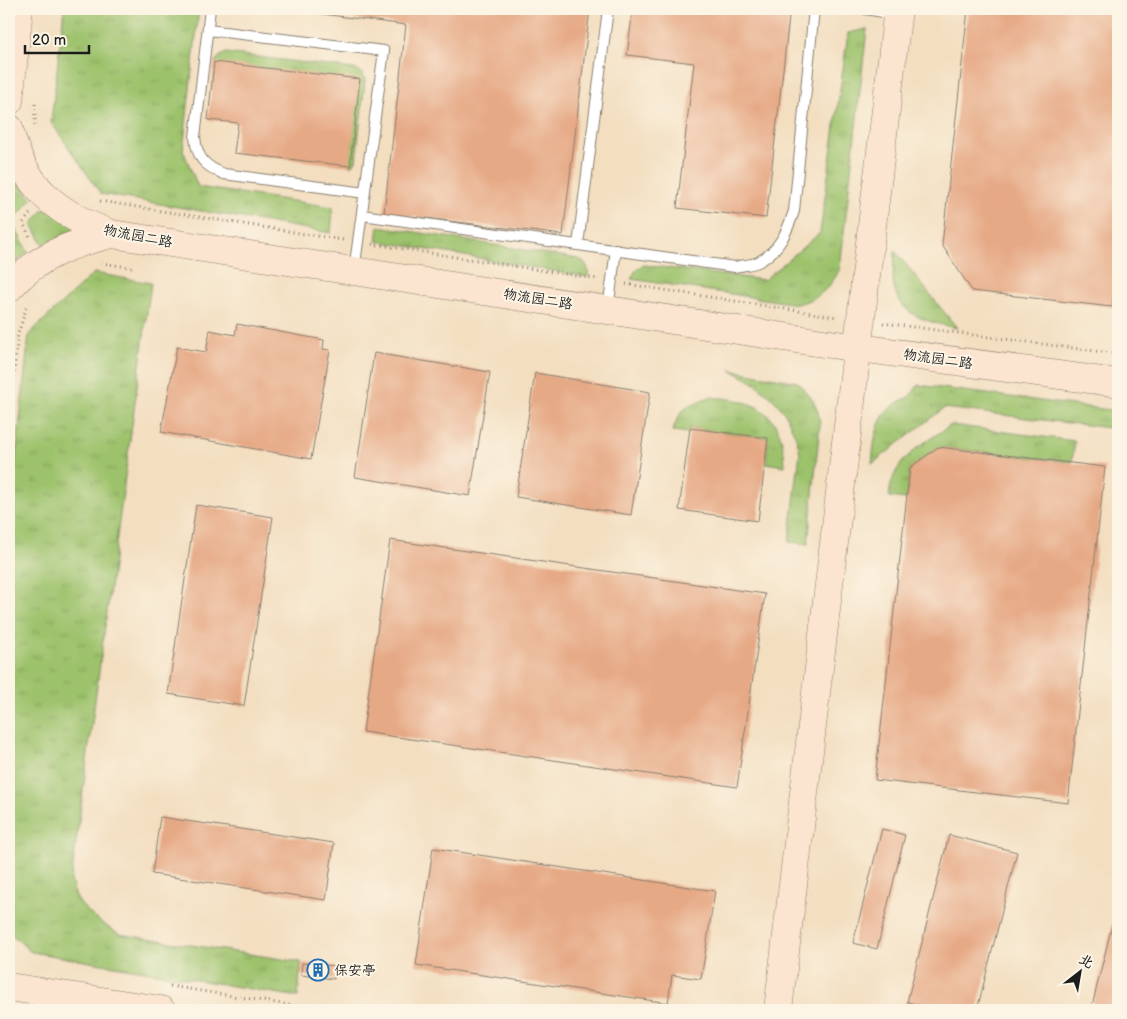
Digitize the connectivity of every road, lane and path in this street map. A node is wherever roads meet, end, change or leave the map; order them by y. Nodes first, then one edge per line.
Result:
1 (19, 9) edge
2 (210, 9) edge
3 (608, 9) edge
4 (814, 9) edge
5 (865, 9) edge
6 (897, 11) edge
7 (208, 30) junction
8 (9, 101) edge
9 (9, 128) edge
10 (365, 193) junction
11 (362, 215) junction
12 (112, 234) junction
13 (578, 245) junction
14 (616, 250) junction
15 (98, 262) dead end
16 (135, 268) dead end
17 (354, 271) junction
18 (19, 294) edge
19 (608, 310) junction
20 (857, 348) junction
21 (1118, 383) edge
22 (9, 422) edge
23 (9, 987) edge
24 (160, 1010) edge
25 (778, 1010) edge

1 - 8 street
2 - 7 lane
3 - 13 lane
4 - 14 lane
5 - 6 lane
6 - 20 street
7 - 10 lane
7 - 10 lane
9 - 12 street, 物流园二路
10 - 11 lane
11 - 13 lane
11 - 17 lane
12 - 17 street, 物流园二路
12 - 18 street
13 - 14 lane
14 - 19 lane
15 - 16 path
17 - 19 street, 物流园二路
18 - 22 path
19 - 20 street, 物流园二路
20 - 21 street, 物流园二路
20 - 25 street
23 - 24 street

